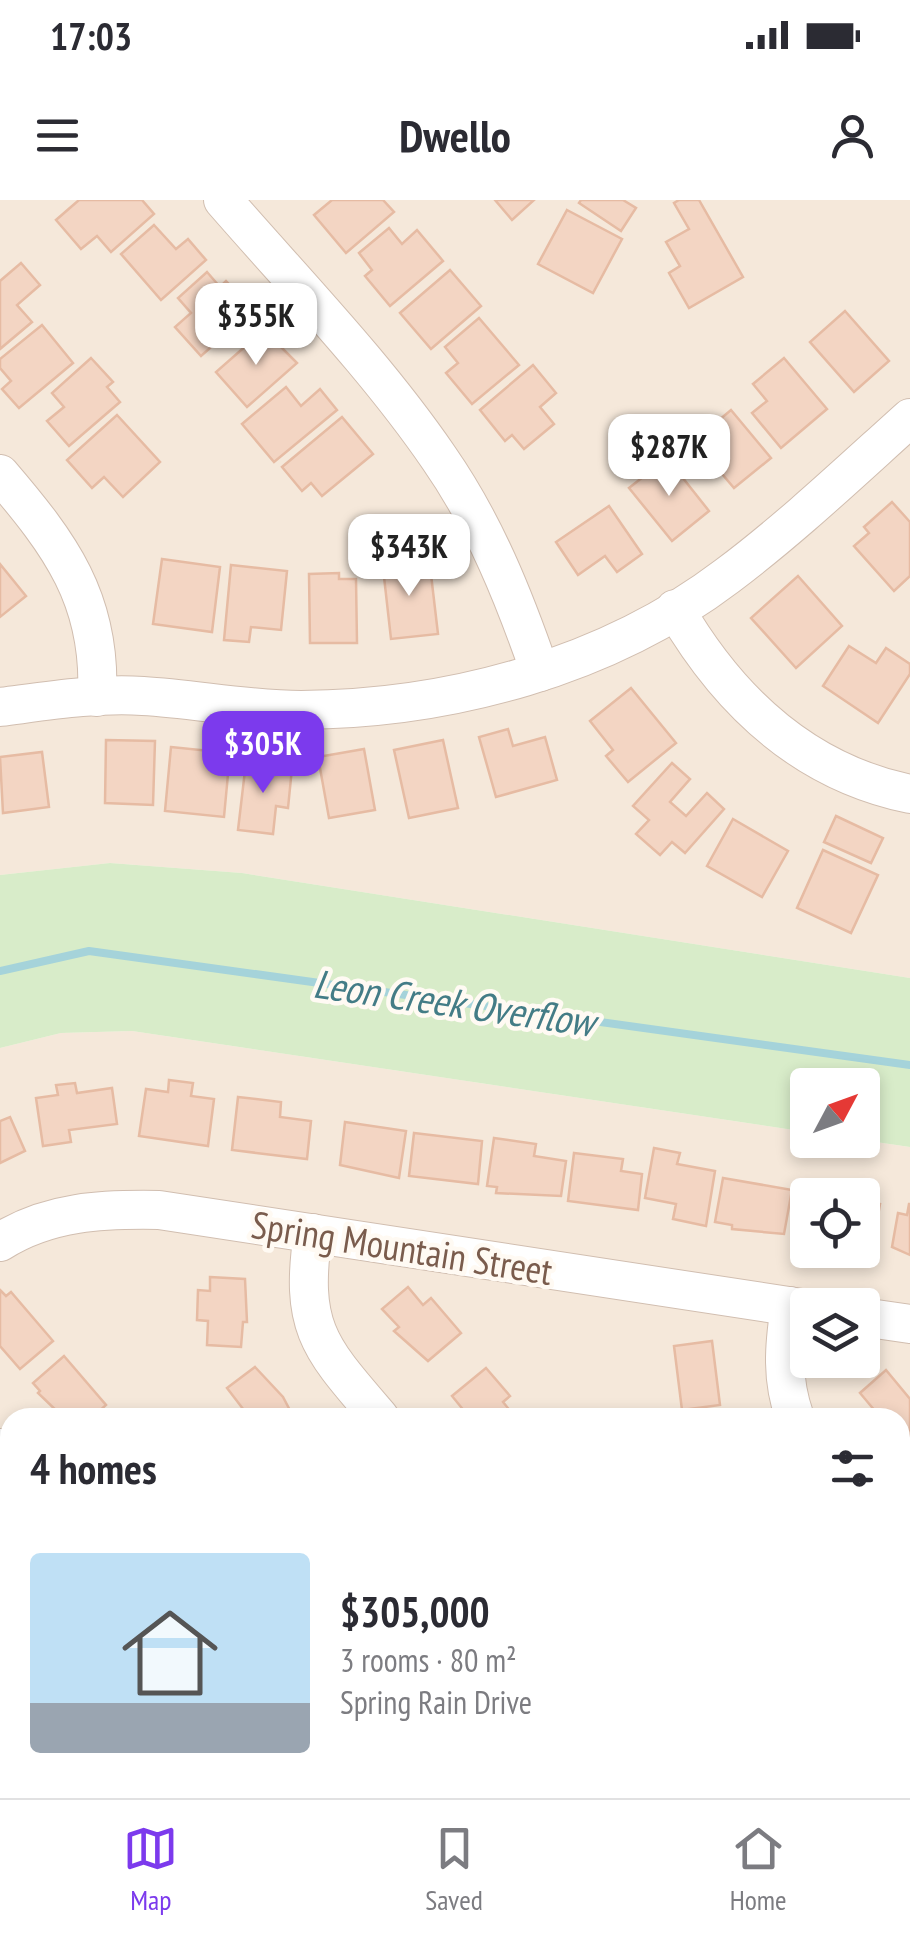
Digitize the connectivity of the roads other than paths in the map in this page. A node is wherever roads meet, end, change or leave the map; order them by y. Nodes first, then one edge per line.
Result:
1 (223, 200) edge
2 (910, 418) edge
3 (0, 474) edge
4 (675, 609) junction
5 (540, 672) junction
6 (97, 697) junction
7 (0, 707) edge
8 (910, 794) edge
9 (313, 1233) junction
10 (0, 1242) edge
11 (790, 1306) edge
12 (880, 1320) edge
13 (910, 1324) edge
14 (790, 1332) edge
15 (371, 1408) edge
16 (791, 1408) edge

1 - 5 street
2 - 4 street
3 - 6 street
4 - 5 street
4 - 8 street
5 - 6 street
6 - 7 street
9 - 10 street, Spring Mountain Street
9 - 11 street, Spring Mountain Street
9 - 15 street
12 - 13 street
14 - 16 street

